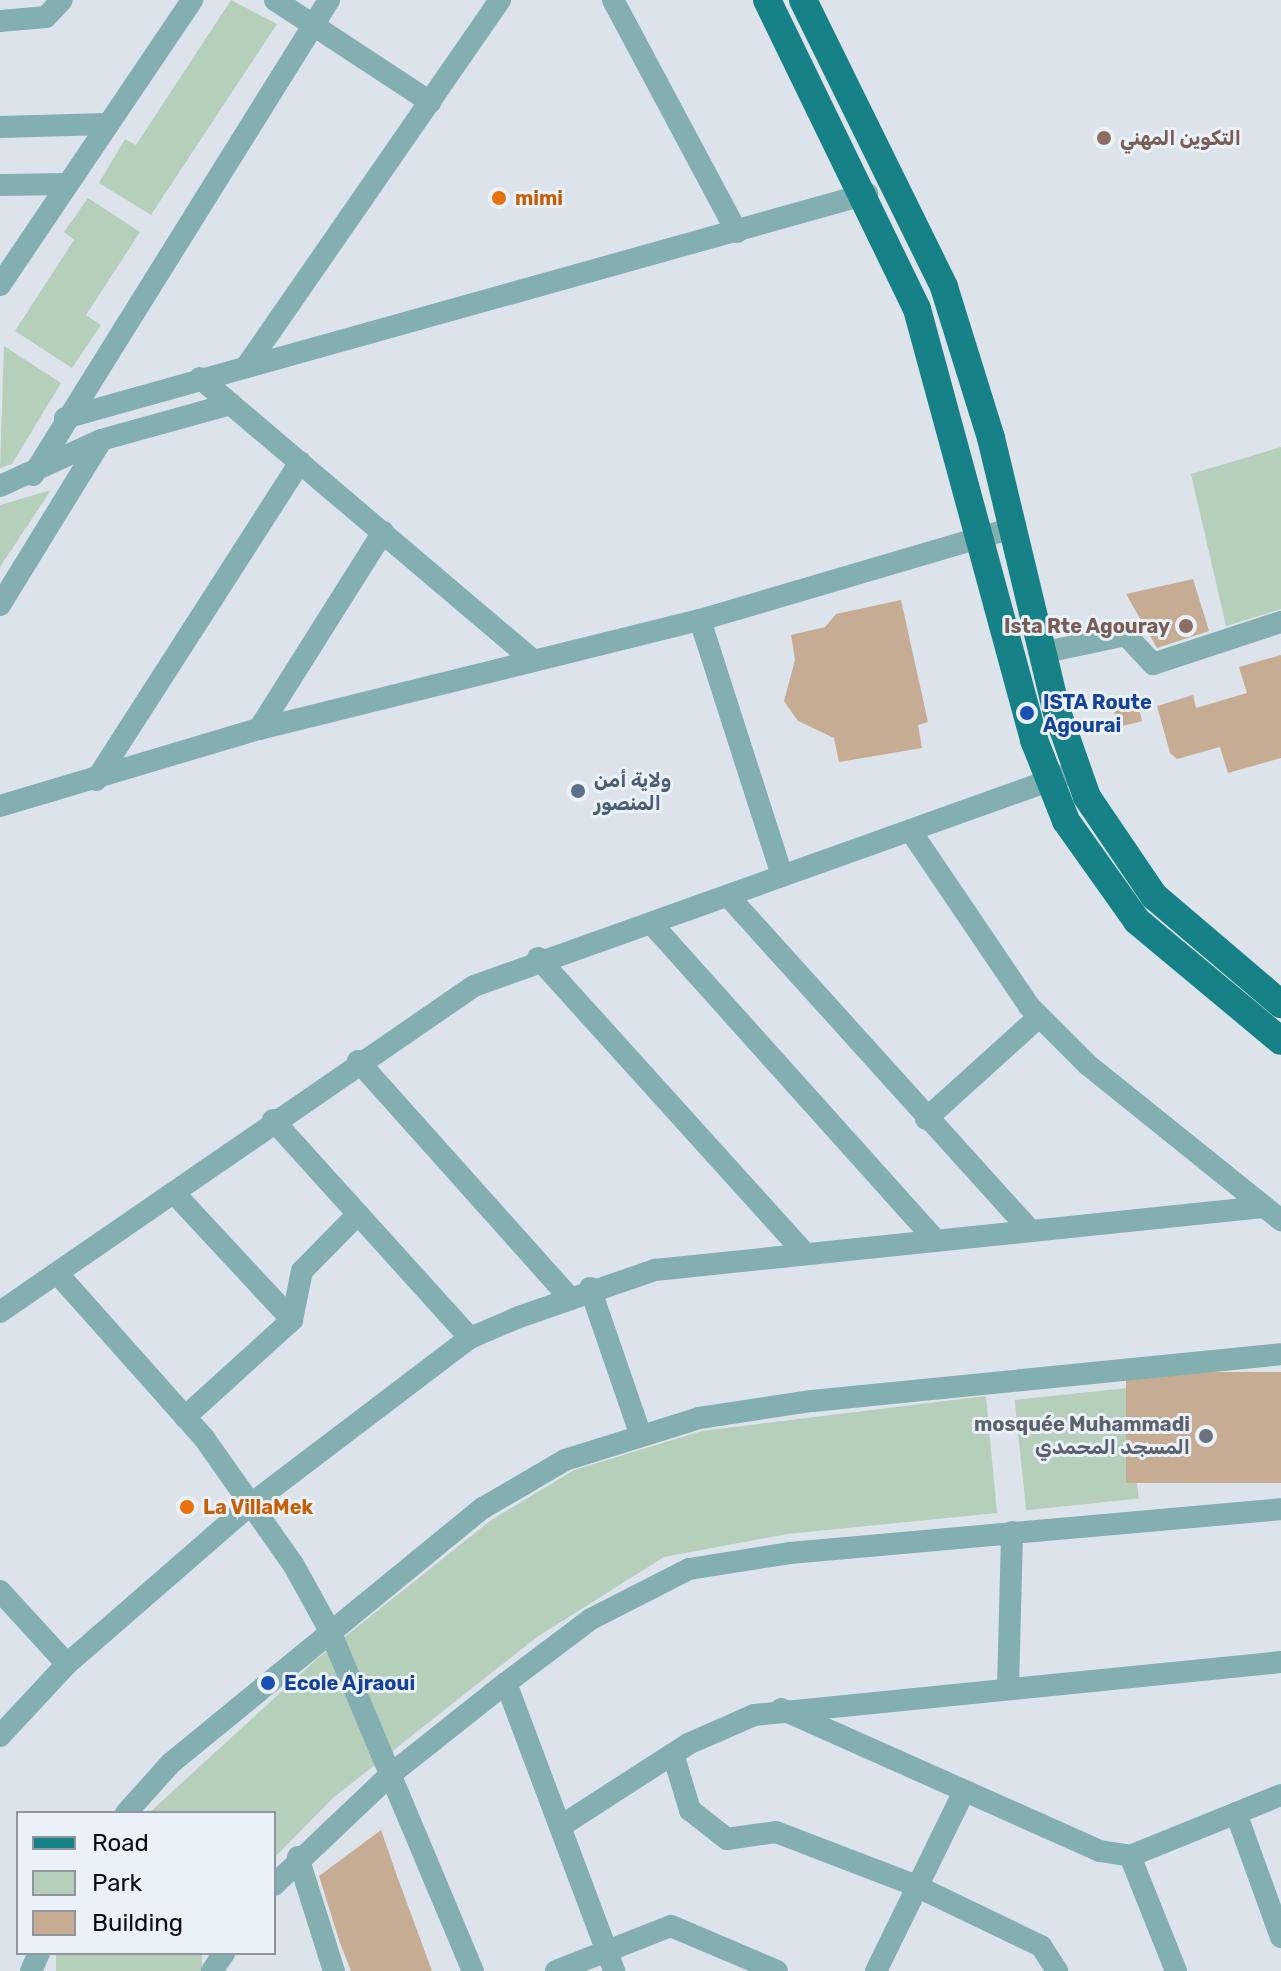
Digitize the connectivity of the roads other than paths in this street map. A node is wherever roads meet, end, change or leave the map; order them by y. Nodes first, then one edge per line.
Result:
1 (62, 0) edge
2 (192, 0) edge
3 (275, 0) edge
4 (329, 0) edge
5 (500, 0) edge
6 (767, 0) edge
7 (803, 0) edge
8 (617, 1) edge
9 (0, 21) edge
10 (313, 25) junction
11 (430, 102) junction
12 (106, 124) junction
13 (0, 127) edge
14 (67, 184) junction
15 (0, 185) edge
16 (867, 194) junction
17 (737, 232) junction
18 (0, 285) edge
19 (248, 364) junction
20 (200, 378) junction
21 (231, 404) junction
22 (65, 418) junction
23 (101, 440) junction
24 (300, 462) junction
25 (33, 475) junction
26 (0, 486) edge
27 (1013, 528) junction
28 (383, 532) junction
29 (984, 537) junction
30 (0, 605) edge
31 (700, 620) junction
32 (1281, 622) edge
33 (1041, 653) junction
34 (533, 660) junction
35 (259, 729) junction
36 (1077, 770) junction
37 (96, 780) junction
38 (1049, 782) junction
39 (0, 806) edge
40 (910, 830) junction
41 (782, 876) junction
42 (729, 897) junction
43 (651, 923) junction
44 (538, 958) junction
45 (1281, 1004) edge
46 (1039, 1017) junction
47 (1281, 1041) edge
48 (358, 1061) junction
49 (926, 1119) junction
50 (273, 1120) junction
51 (175, 1194) junction
52 (1272, 1213) edge
53 (358, 1214) junction
54 (1028, 1228) junction
55 (932, 1236) junction
56 (803, 1251) junction
57 (57, 1273) junction
58 (579, 1292) junction
59 (0, 1312) edge
60 (292, 1320) junction
61 (470, 1338) junction
62 (1281, 1354) edge
63 (185, 1417) junction
64 (640, 1433) junction
65 (251, 1504) junction
66 (1281, 1509) edge
67 (1012, 1532) junction
68 (0, 1591) edge
69 (330, 1631) junction
70 (1281, 1662) edge
71 (67, 1664) junction
72 (506, 1683) junction
73 (1008, 1688) junction
74 (780, 1709) junction
75 (0, 1736) edge
76 (673, 1754) junction
77 (391, 1774) junction
78 (964, 1791) junction
79 (1281, 1795) edge
80 (128, 1811) edge
81 (1236, 1813) junction
82 (561, 1826) junction
83 (1130, 1856) junction
84 (298, 1857) junction
85 (276, 1883) edge
86 (914, 1885) junction
87 (1274, 1897) edge
88 (1281, 1937) edge
89 (610, 1961) edge
90 (334, 1971) edge
91 (473, 1971) edge
92 (556, 1971) edge
93 (777, 1971) edge
94 (876, 1971) edge
95 (1057, 1971) edge
96 (1176, 1971) edge

1 - 9 street
2 - 12 street
3 - 10 street
4 - 10 street
5 - 11 street
6 - 16 main road
7 - 27 main road
8 - 17 street
10 - 11 street
10 - 22 street
11 - 19 street
12 - 13 street
12 - 14 street
14 - 15 street
14 - 18 street
16 - 17 street
16 - 29 main road
17 - 19 street
19 - 20 street
20 - 21 street
20 - 22 street
21 - 23 street
21 - 24 street
22 - 25 street
23 - 25 street
23 - 30 street
24 - 28 street
24 - 37 street
25 - 26 street
27 - 29 street
27 - 33 main road
28 - 34 street
28 - 35 street
29 - 31 street
29 - 38 main road
31 - 34 street
31 - 41 street
32 - 33 street
33 - 36 main road
34 - 35 street
35 - 37 street
36 - 38 street
36 - 45 main road
37 - 39 street
38 - 40 street
38 - 47 main road
40 - 41 street
40 - 46 street
41 - 42 street
42 - 43 street
42 - 49 street
43 - 44 street
43 - 55 street
44 - 48 street
44 - 56 street
46 - 49 street
46 - 52 street
48 - 50 street
48 - 58 street
49 - 54 street
50 - 51 street
50 - 53 street
51 - 57 street
51 - 60 street
52 - 54 street
53 - 60 street
53 - 61 street
54 - 55 street
55 - 56 street
56 - 58 street
57 - 59 street
57 - 63 street
58 - 61 street
58 - 64 street
60 - 63 street
61 - 65 street
62 - 64 street
63 - 65 street
64 - 69 street
65 - 69 street
65 - 71 street
66 - 67 street
67 - 72 street
67 - 73 street
68 - 71 street
69 - 77 street
69 - 80 street
70 - 73 street
71 - 75 street
72 - 77 street
72 - 82 street
73 - 74 street
74 - 76 street
74 - 78 street
76 - 82 street
76 - 86 street
77 - 84 street
77 - 91 street
78 - 83 street
78 - 86 street
79 - 81 street
81 - 83 street
81 - 87 street
82 - 89 street
83 - 96 street
84 - 85 street
84 - 90 street
86 - 94 street
86 - 95 street
87 - 88 street
89 - 92 street
89 - 93 street

